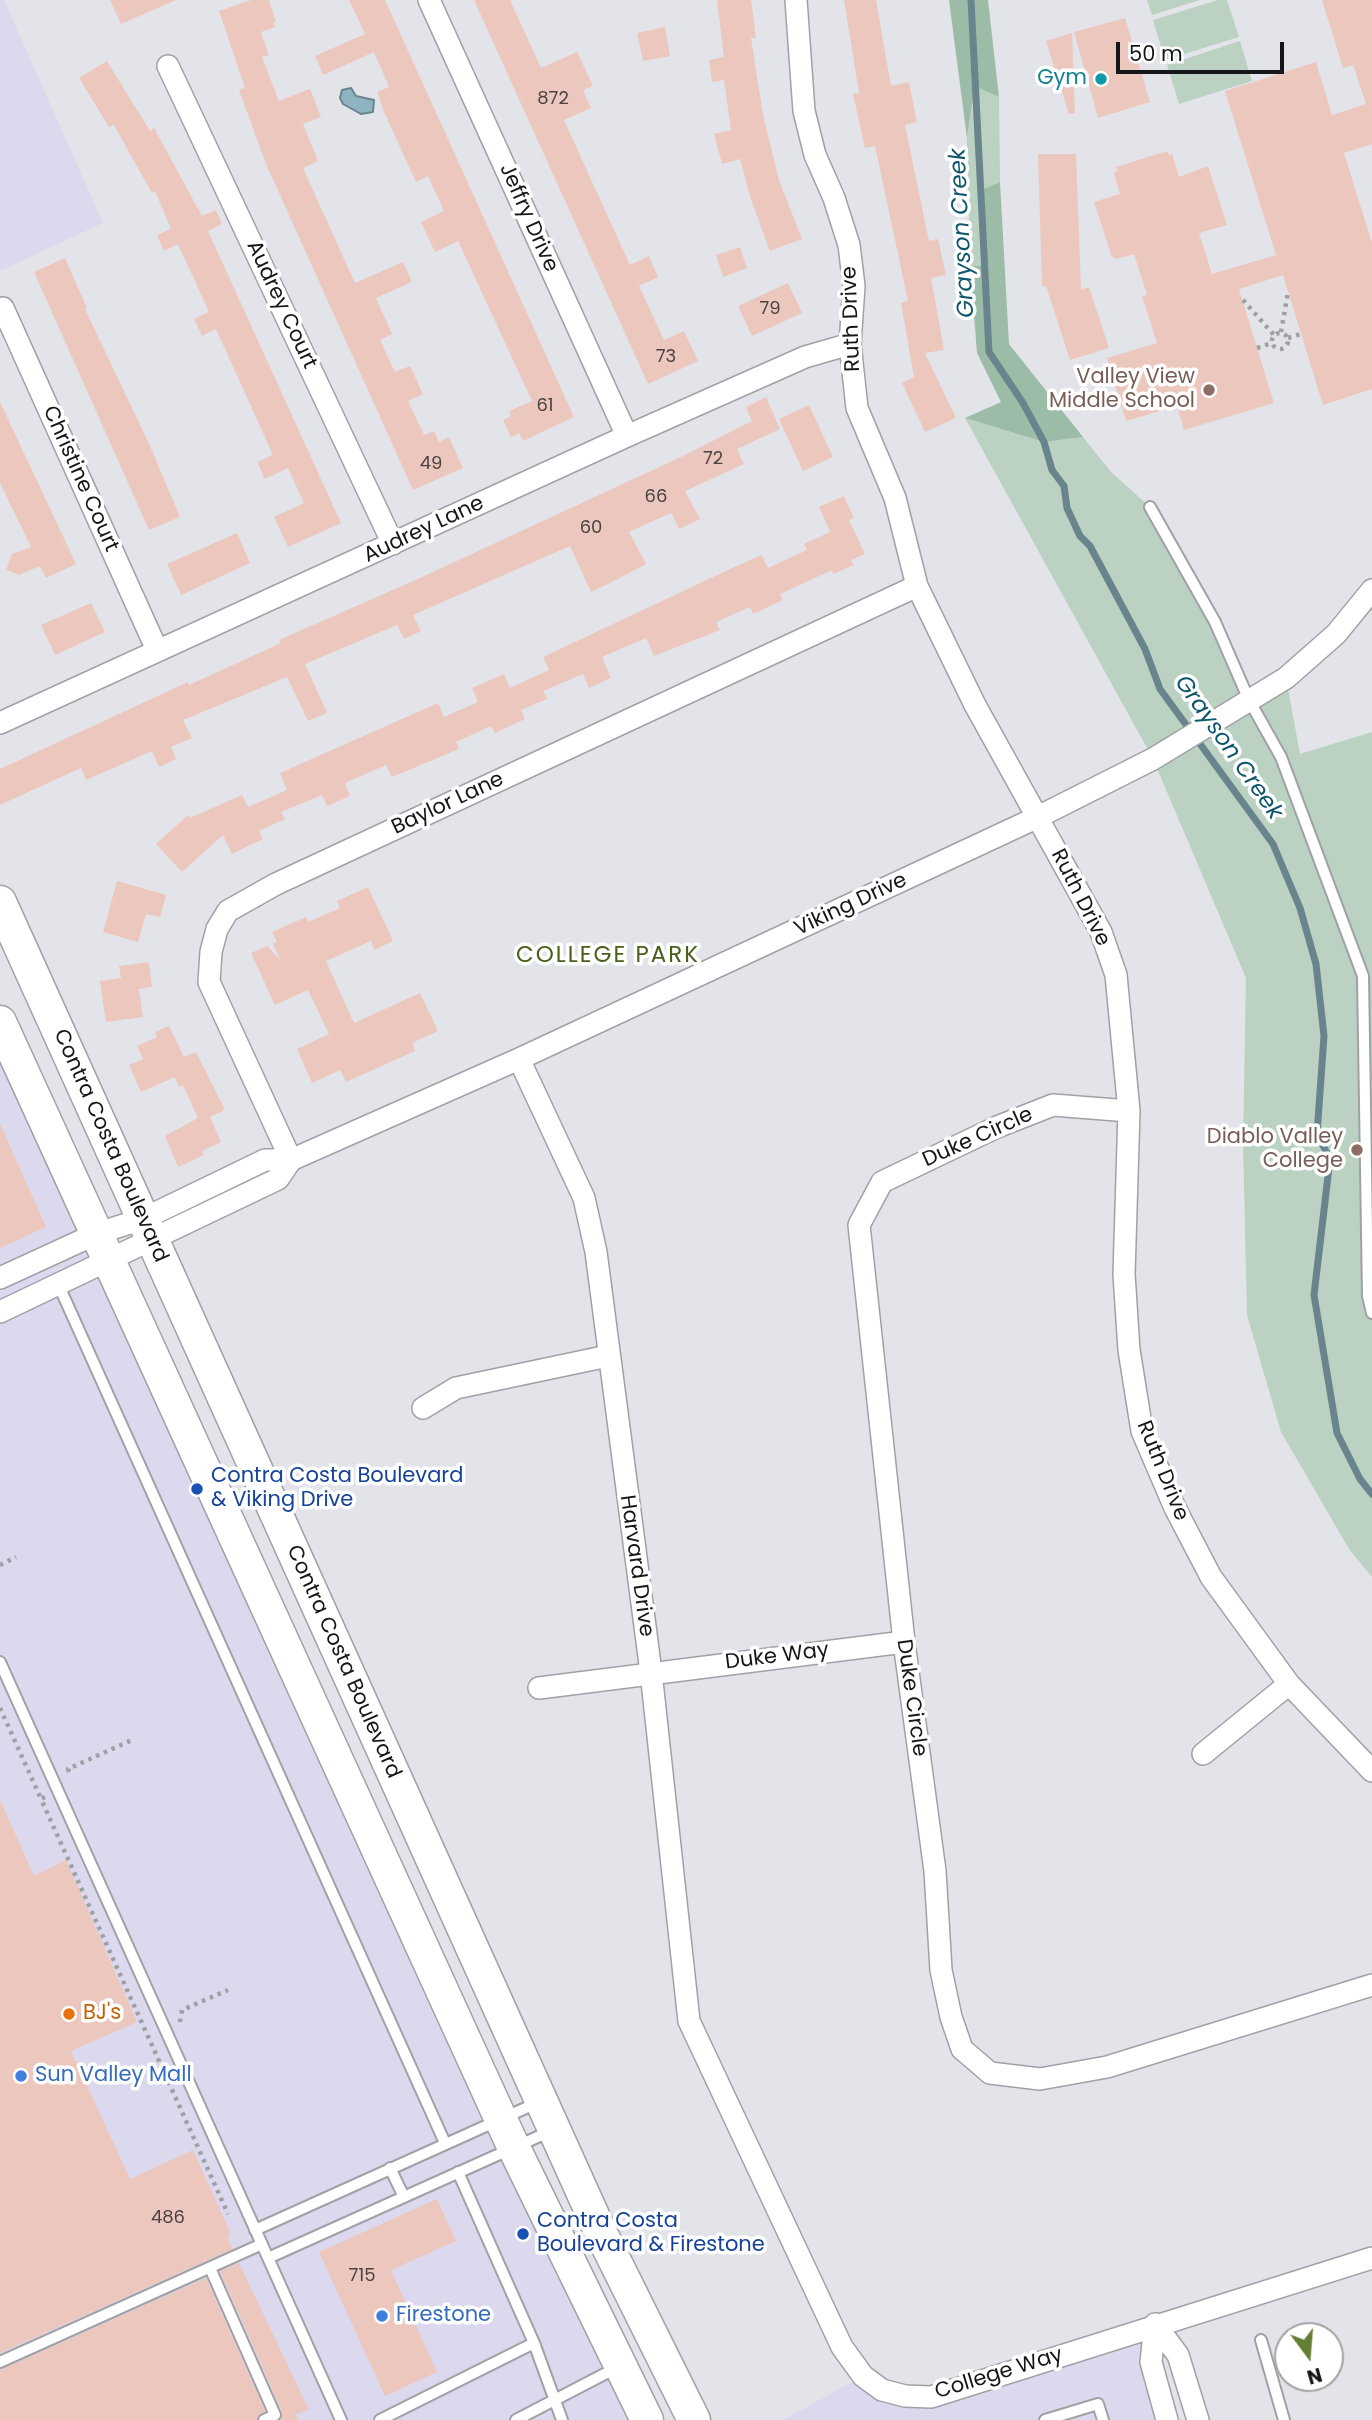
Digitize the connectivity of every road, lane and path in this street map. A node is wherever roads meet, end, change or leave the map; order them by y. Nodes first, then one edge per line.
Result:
1 (429, 0) edge
2 (796, 0) edge
3 (168, 66) dead end
4 (1288, 292) dead end
5 (1243, 300) dead end
6 (4, 308) dead end
7 (1281, 332) junction
8 (1301, 334) dead end
9 (1274, 335) junction
10 (1288, 338) junction
11 (1272, 343) junction
12 (850, 344) junction
13 (1257, 348) dead end
14 (627, 436) junction
15 (1150, 507) dead end
16 (393, 544) junction
17 (917, 586) junction
18 (1372, 590) edge
19 (157, 650) junction
20 (1244, 703) junction
21 (0, 723) edge
22 (1038, 817) junction
23 (0, 902) edge
24 (0, 1023) edge
25 (519, 1059) junction
26 (1129, 1111) junction
27 (291, 1160) junction
28 (148, 1229) junction
29 (105, 1247) junction
30 (0, 1278) edge
31 (59, 1286) junction
32 (0, 1312) edge
33 (1372, 1313) edge
34 (608, 1356) junction
35 (423, 1408) dead end
36 (16, 1557) dead end
37 (0, 1564) edge
38 (904, 1643) junction
39 (0, 1662) edge
40 (651, 1672) junction
41 (1289, 1684) junction
42 (539, 1688) dead end
43 (0, 1708) edge
44 (1203, 1754) dead end
45 (1372, 1771) edge
46 (41, 1799) dead end
47 (1372, 1985) edge
48 (228, 1990) dead end
49 (163, 2028) junction
50 (143, 2035) dead end
51 (718, 2081) joint
52 (541, 2101) junction
53 (501, 2119) junction
54 (554, 2129) junction
55 (445, 2143) junction
56 (514, 2148) junction
57 (390, 2168) junction
58 (458, 2172) junction
59 (404, 2197) junction
60 (255, 2230) junction
61 (262, 2244) junction
62 (268, 2258) junction
63 (1372, 2258) edge
64 (210, 2268) junction
65 (1155, 2324) junction
66 (1261, 2340) dead end
67 (534, 2343) junction
68 (0, 2362) edge
69 (620, 2366) junction
70 (553, 2401) junction
71 (264, 2420) edge
72 (341, 2420) edge
73 (380, 2420) edge
74 (516, 2420) edge
75 (562, 2420) edge
76 (647, 2420) edge
77 (694, 2420) edge
78 (1045, 2420) edge
79 (1103, 2420) edge
80 (1167, 2420) edge
81 (1198, 2420) edge
82 (1284, 2420) edge

1 - 14 street, Jeffry Drive
2 - 12 street, Ruth Drive
3 - 16 street, Audrey Court
4 - 7 path
5 - 9 path
6 - 19 street, Christine Court
7 - 9 path
7 - 10 path
8 - 10 path
9 - 11 path
10 - 11 path
11 - 13 path
12 - 14 street, Audrey Lane
12 - 17 street, Ruth Drive
14 - 16 street, Audrey Lane
15 - 20 lane
16 - 19 street, Audrey Lane
17 - 22 street, Ruth Drive
17 - 27 street, Baylor Lane
18 - 20 street, Viking Drive
19 - 21 street, Audrey Lane
20 - 22 street, Viking Drive
20 - 33 lane
22 - 25 street, Viking Drive
22 - 26 street, Ruth Drive
23 - 28 main road, Contra Costa Boulevard
24 - 29 main road
25 - 27 street, Viking Drive
25 - 34 street, Harvard Drive
26 - 38 street, Duke Circle
26 - 41 street, Ruth Drive
27 - 28 street, Viking Drive
28 - 29 street, Viking Drive
28 - 29 street, Viking Drive
28 - 52 main road, Contra Costa Boulevard
29 - 30 street
29 - 31 street
29 - 53 main road
31 - 32 street
31 - 55 lane
34 - 35 street
34 - 40 street, Harvard Drive
36 - 37 path
38 - 40 street, Duke Way
38 - 47 street, Duke Circle
39 - 49 lane
40 - 42 street, Duke Way
40 - 51 street, Harvard Drive
41 - 44 street
41 - 45 street, Ruth Drive
43 - 46 path
48 - 49 path
49 - 50 path
49 - 60 lane
51 - 65 street, College Way
52 - 53 lane
52 - 54 main road, Contra Costa Boulevard
53 - 55 lane
53 - 56 main road
54 - 56 lane
54 - 77 main road, Contra Costa Boulevard
55 - 57 lane
56 - 58 lane
56 - 69 main road
57 - 59 lane
57 - 60 lane
58 - 59 lane
58 - 67 lane
59 - 62 lane
60 - 61 lane
61 - 62 lane
61 - 64 lane
62 - 72 lane
63 - 65 street, College Way
64 - 68 lane
64 - 71 lane
65 - 80 street
65 - 81 street
66 - 82 lane
67 - 70 lane
67 - 73 lane
69 - 70 lane
69 - 76 main road
70 - 74 lane
70 - 75 lane
78 - 79 lane

